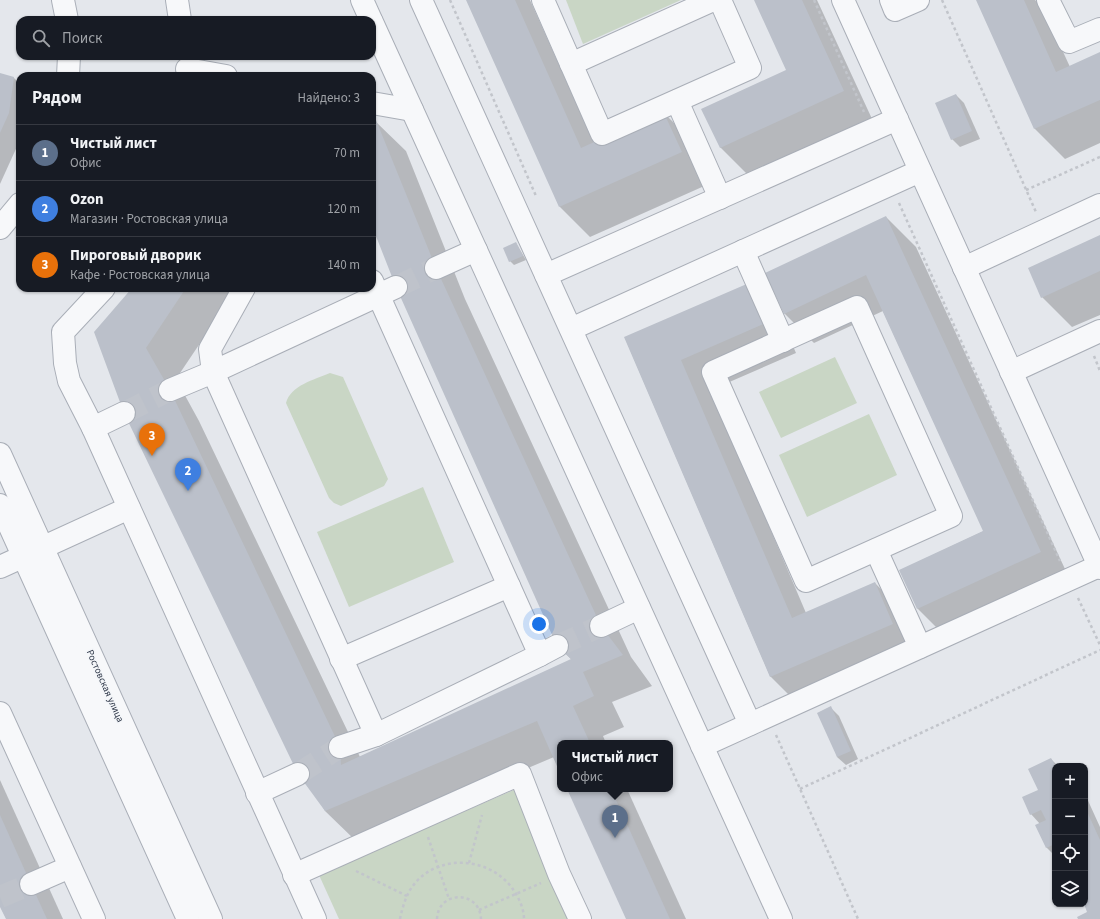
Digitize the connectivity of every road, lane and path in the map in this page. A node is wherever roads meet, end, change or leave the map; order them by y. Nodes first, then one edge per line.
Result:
1 (63, 0) edge
2 (177, 0) edge
3 (362, 0) edge
4 (421, 0) edge
5 (450, 0) edge
6 (543, 0) edge
7 (713, 0) edge
8 (720, 0) edge
9 (814, 0) edge
10 (843, 0) edge
11 (890, 0) edge
12 (918, 0) edge
13 (942, 0) edge
14 (1049, 0) edge
15 (65, 16) edge
16 (179, 16) edge
17 (370, 16) edge
18 (1100, 29) edge
19 (376, 30) edge
20 (68, 60) edge
21 (571, 64) junction
22 (186, 67) edge
23 (68, 72) edge
24 (208, 72) edge
25 (677, 101) junction
26 (376, 104) edge
27 (412, 110) junction
28 (897, 119) junction
29 (872, 130) junction
30 (1100, 157) edge
31 (920, 171) junction
32 (891, 184) junction
33 (1026, 190) junction
34 (720, 198) junction
35 (538, 201) dead end
36 (1100, 204) edge
37 (16, 209) edge
38 (0, 228) edge
39 (1044, 230) junction
40 (476, 250) junction
41 (743, 251) junction
42 (436, 268) tunnel mouth
43 (964, 268) junction
44 (546, 275) junction
45 (382, 287) edge
46 (100, 292) edge
47 (242, 292) edge
48 (372, 292) tunnel mouth
49 (571, 329) junction
50 (1100, 330) edge
51 (783, 341) junction
52 (213, 372) junction
53 (1011, 372) junction
54 (170, 390) tunnel mouth
55 (124, 413) tunnel mouth
56 (93, 428) junction
57 (0, 454) edge
58 (0, 505) edge
59 (129, 508) junction
60 (876, 550) junction
61 (33, 552) junction
62 (0, 567) edge
63 (1099, 567) edge
64 (1069, 579) junction
65 (509, 586) junction
66 (639, 608) junction
67 (601, 626) tunnel mouth
68 (1100, 645) edge
69 (920, 647) junction
70 (1100, 650) edge
71 (341, 659) junction
72 (0, 713) edge
73 (750, 724) junction
74 (376, 735) junction
75 (702, 746) junction
76 (340, 747) tunnel mouth
77 (298, 774) tunnel mouth
78 (489, 788) junction
79 (800, 789) dead end
80 (257, 793) junction
81 (421, 818) junction
82 (331, 858) junction
83 (469, 863) junction
84 (70, 867) junction
85 (438, 867) junction
86 (559, 874) junction
87 (294, 875) junction
88 (31, 884) tunnel mouth
89 (517, 894) junction
90 (407, 896) junction
91 (449, 899) junction
92 (479, 910) junction
93 (94, 919) edge
94 (188, 919) edge
95 (211, 919) edge
96 (315, 919) edge
97 (400, 919) edge
98 (437, 919) edge
99 (481, 919) edge
100 (524, 919) edge
101 (580, 919) edge
102 (781, 919) edge

1 - 15 street
2 - 16 street
3 - 17 street
4 - 44 street
5 - 35 path
6 - 21 street
7 - 21 street
8 - 25 street
9 - 29 path
10 - 28 street
11 - 12 street
13 - 33 path
14 - 18 street
19 - 27 street
20 - 23 street
21 - 25 street
22 - 24 street
25 - 34 street
26 - 27 street
27 - 40 street
28 - 29 street
28 - 31 street
29 - 34 street
30 - 33 path
31 - 32 street
31 - 43 street
32 - 41 street
32 - 64 path
33 - 39 path
34 - 44 street
36 - 39 street
37 - 38 street
39 - 43 street
40 - 42 street
40 - 66 street
41 - 49 street
41 - 51 street
43 - 53 street
44 - 49 street
45 - 65 street
46 - 56 street
47 - 52 street
48 - 52 street
49 - 73 street
50 - 53 street
51 - 60 street
51 - 60 street
52 - 54 street
52 - 71 street
53 - 63 street
55 - 56 street
56 - 59 street
57 - 61 street, Ростовская улица
58 - 61 street, Ростовская улица
59 - 61 street
59 - 80 street
60 - 69 street
61 - 62 street
61 - 94 street, Ростовская улица
61 - 95 street, Ростовская улица
63 - 64 street
64 - 68 path
64 - 69 street
65 - 71 street
65 - 74 street
66 - 67 street
66 - 75 street
69 - 73 street
70 - 79 path
71 - 74 street
72 - 84 street
73 - 75 street
74 - 76 street
75 - 102 street
77 - 80 street
78 - 81 street
78 - 83 path
78 - 86 street
80 - 87 street
81 - 82 street
81 - 85 path
82 - 87 street
82 - 90 path
83 - 85 path
83 - 89 path
84 - 88 street
84 - 93 street
85 - 90 path
85 - 91 path
86 - 89 path
86 - 101 street
87 - 96 street
89 - 92 path
89 - 100 path
90 - 97 path
91 - 92 path
91 - 98 path
92 - 99 path

